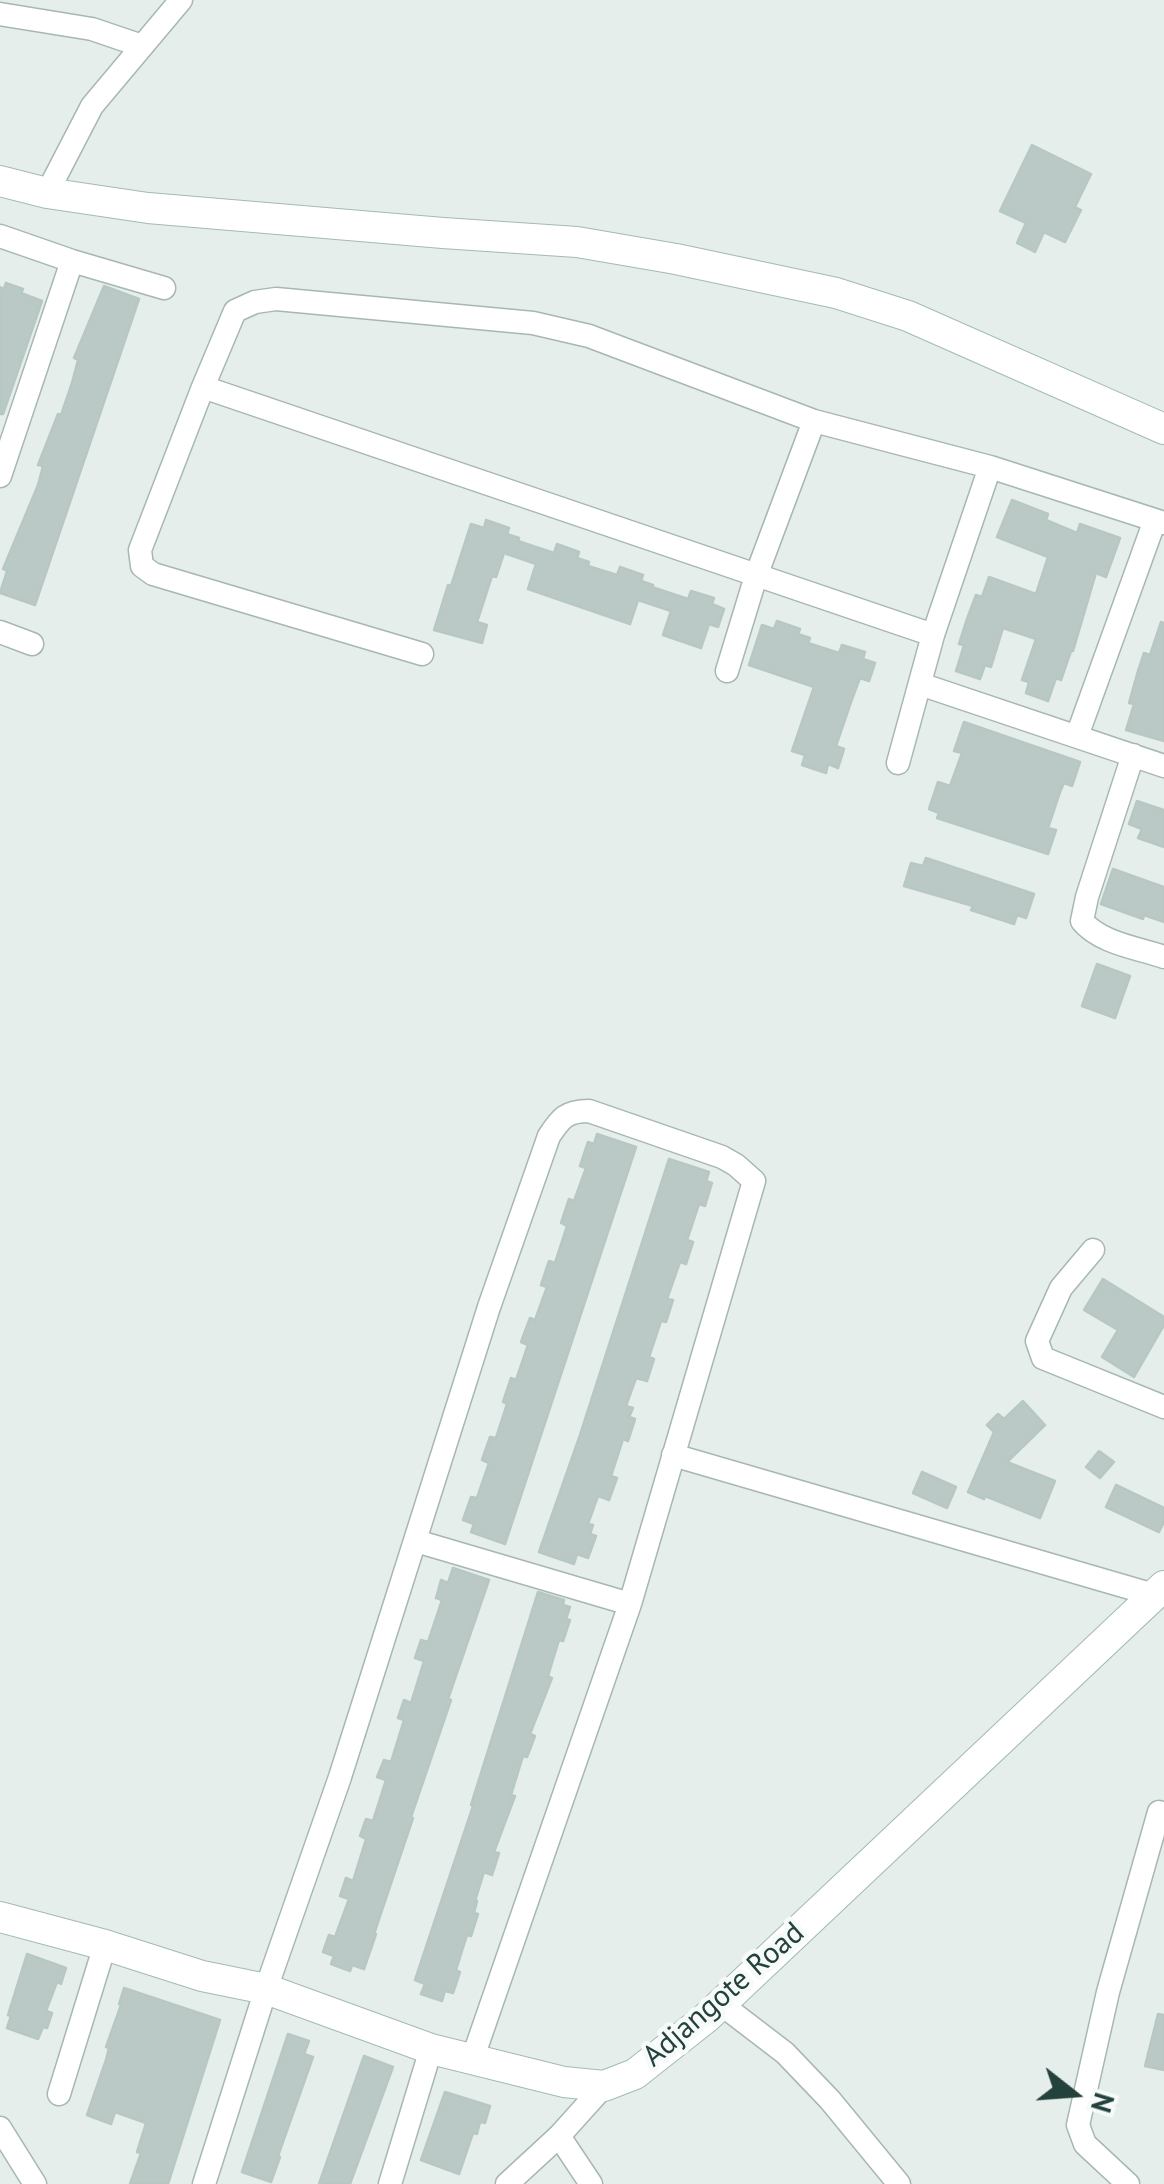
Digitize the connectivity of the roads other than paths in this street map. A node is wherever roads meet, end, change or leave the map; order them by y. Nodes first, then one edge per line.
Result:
1 (181, 0) edge
2 (0, 14) edge
3 (142, 46) junction
4 (0, 181) edge
5 (47, 193) junction
6 (0, 236) edge
7 (72, 261) junction
8 (164, 288) dead end
9 (203, 387) junction
10 (814, 421) junction
11 (1164, 429) edge
12 (6, 440) edge
13 (990, 467) junction
14 (0, 476) edge
15 (1160, 522) edge
16 (756, 576) junction
17 (0, 632) edge
18 (933, 636) junction
19 (32, 644) dead end
20 (422, 654) dead end
21 (727, 671) dead end
22 (920, 684) junction
23 (1077, 736) junction
24 (1132, 755) junction
25 (898, 763) dead end
26 (1164, 766) edge
27 (1164, 957) edge
28 (1093, 1250) dead end
29 (1164, 1407) edge
30 (673, 1455) junction
31 (416, 1541) junction
32 (1159, 1590) edge
33 (630, 1604) junction
34 (1159, 1812) dead end
35 (0, 1917) edge
36 (105, 1945) junction
37 (266, 1989) junction
38 (721, 2004) junction
39 (430, 2050) junction
40 (472, 2060) junction
41 (604, 2086) junction
42 (59, 2094) dead end
43 (0, 2128) edge
44 (559, 2136) junction
45 (36, 2184) edge
46 (204, 2184) edge
47 (390, 2184) edge
48 (507, 2184) edge
49 (591, 2184) edge
50 (899, 2184) edge
51 (1128, 2184) edge

1 - 3 street
2 - 3 street
3 - 5 street
4 - 5 street
5 - 11 street
6 - 7 street
7 - 8 street
7 - 12 street
9 - 10 street
9 - 16 street
9 - 20 street
10 - 13 street
10 - 16 street
12 - 14 street
13 - 15 street
13 - 18 street
15 - 23 street
16 - 18 street
16 - 21 street
17 - 19 street
18 - 22 street
22 - 23 street
22 - 25 street
23 - 24 street
24 - 26 street
24 - 27 street
28 - 29 street
30 - 31 street
30 - 32 street
30 - 33 street
31 - 33 street
31 - 37 street
32 - 38 street, Adjangote Road
33 - 40 street
34 - 51 street
35 - 36 street
36 - 37 street
36 - 42 street
37 - 39 street
37 - 46 street
38 - 41 street, Adjangote Road
38 - 50 street
39 - 40 street
39 - 47 street
40 - 41 street
41 - 44 street
43 - 45 street
44 - 48 street
44 - 49 street

